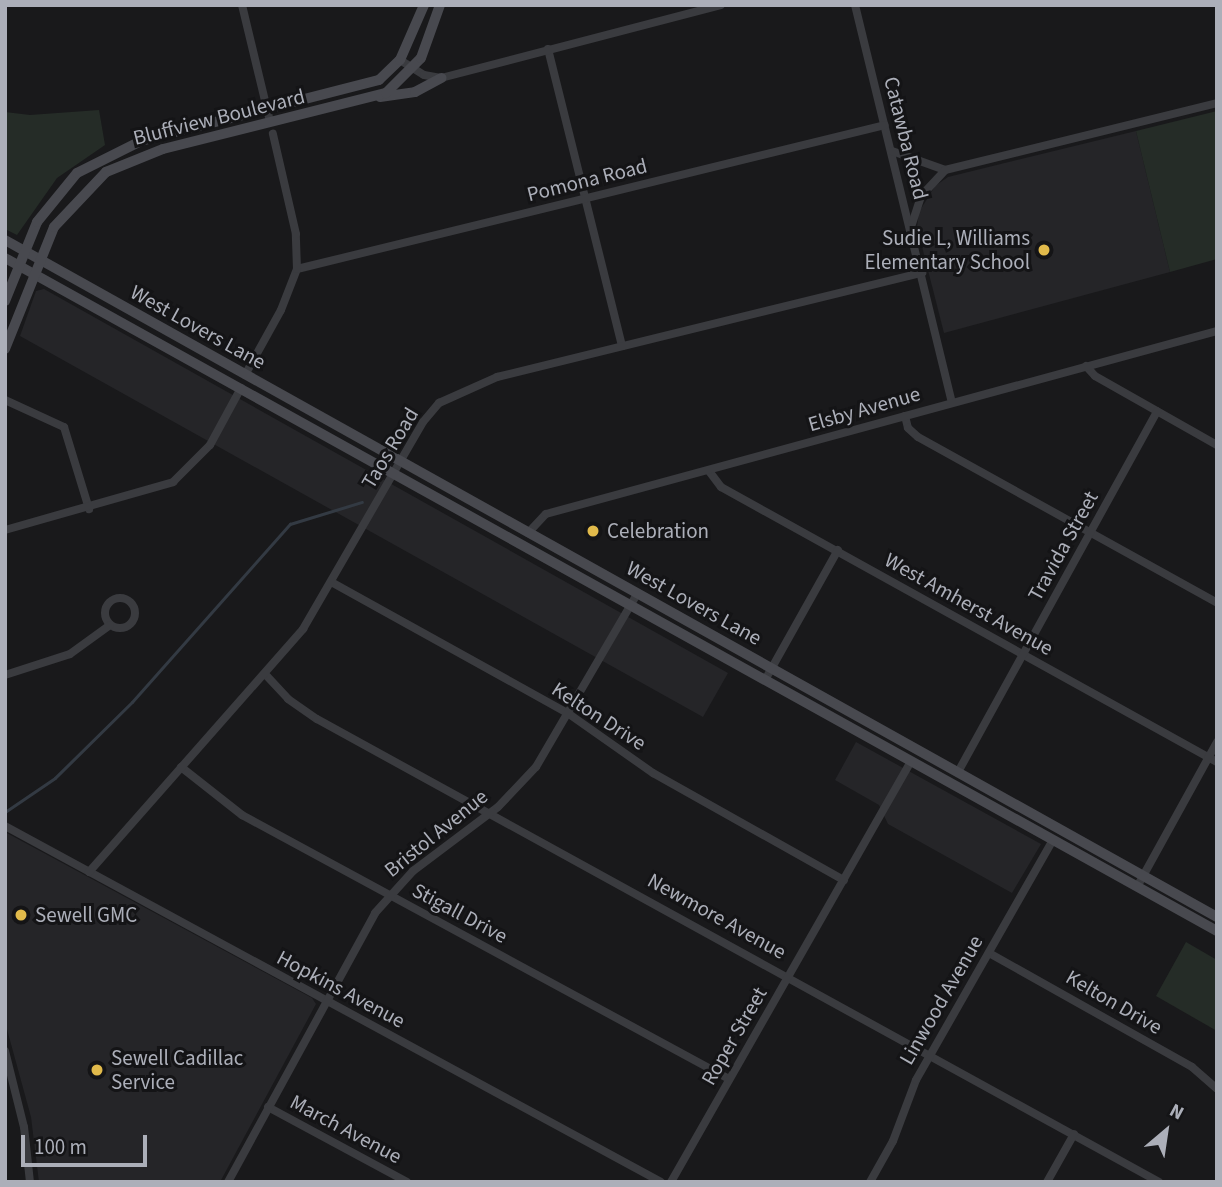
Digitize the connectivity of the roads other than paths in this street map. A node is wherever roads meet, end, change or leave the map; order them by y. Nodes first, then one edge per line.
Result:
1 (424, 5) edge
2 (440, 5) edge
3 (721, 5) edge
4 (855, 5) edge
5 (243, 8) edge
6 (548, 49) junction
7 (400, 60) junction
8 (413, 68) junction
9 (441, 78) junction
10 (377, 97) junction
11 (1217, 103) edge
12 (266, 110) junction
13 (270, 122) junction
14 (885, 125) junction
15 (273, 134) dead end
16 (892, 151) junction
17 (945, 170) junction
18 (585, 198) junction
19 (913, 237) junction
20 (5, 240) edge
21 (24, 251) junction
22 (5, 258) edge
23 (39, 259) junction
24 (18, 265) junction
25 (297, 269) junction
26 (922, 273) junction
27 (33, 274) junction
28 (5, 301) edge
29 (1217, 331) edge
30 (622, 346) junction
31 (5, 349) edge
32 (1086, 366) junction
33 (245, 375) junction
34 (241, 388) junction
35 (5, 400) edge
36 (952, 402) junction
37 (1157, 411) junction
38 (905, 416) junction
39 (1217, 445) edge
40 (400, 462) junction
41 (709, 471) junction
42 (394, 473) junction
43 (89, 509) junction
44 (5, 530) edge
45 (528, 533) junction
46 (1091, 533) junction
47 (522, 545) junction
48 (838, 550) junction
49 (333, 583) junction
50 (637, 594) junction
51 (1217, 603) edge
52 (630, 605) junction
53 (110, 625) dead end
54 (1023, 654) junction
55 (772, 669) junction
56 (265, 674) junction
57 (5, 676) edge
58 (765, 680) junction
59 (569, 714) junction
60 (1217, 742) edge
61 (918, 750) junction
62 (1208, 758) junction
63 (911, 761) junction
64 (1217, 762) edge
65 (181, 767) junction
66 (958, 772) junction
67 (951, 784) junction
68 (491, 812) junction
69 (5, 826) edge
70 (1059, 829) junction
71 (1053, 840) junction
72 (89, 872) junction
73 (1142, 875) junction
74 (844, 880) junction
75 (1137, 887) junction
76 (389, 895) junction
77 (1201, 916) junction
78 (1217, 917) edge
79 (1217, 931) edge
80 (989, 953) junction
81 (789, 975) junction
82 (326, 1001) junction
83 (5, 1051) edge
84 (930, 1054) junction
85 (729, 1079) junction
86 (1217, 1089) edge
87 (268, 1107) junction
88 (1074, 1134) junction
89 (30, 1182) edge
90 (228, 1182) edge
91 (407, 1182) edge
92 (661, 1182) edge
93 (671, 1182) edge
94 (870, 1182) edge
95 (1047, 1182) edge
96 (1159, 1182) edge

1 - 7 main road
2 - 8 main road
3 - 6 street
4 - 14 street, Catawba Road
5 - 12 street
6 - 9 street
6 - 18 street
7 - 8 street
7 - 12 main road, Bluffview Boulevard
8 - 9 street
8 - 10 main road, Bluffview Boulevard
9 - 10 main road
10 - 13 main road, Bluffview Boulevard
11 - 17 street
12 - 13 street
12 - 21 main road, Bluffview Boulevard
13 - 23 main road, Bluffview Boulevard
14 - 16 street, Catawba Road
14 - 18 street, Pomona Road
15 - 25 street
16 - 17 street
16 - 19 street, Catawba Road
17 - 19 street
18 - 25 street, Pomona Road
18 - 30 street
19 - 26 street, Catawba Road
20 - 21 main road, West Lovers Lane
21 - 23 main road, West Lovers Lane
21 - 24 main road, Bluffview Boulevard
22 - 24 main road, West Lovers Lane
23 - 27 main road, Bluffview Boulevard
23 - 33 main road, West Lovers Lane
24 - 27 main road, West Lovers Lane
24 - 28 main road, Bluffview Boulevard
25 - 33 street
26 - 30 street, Taos Road
26 - 36 street, Catawba Road
27 - 31 main road, Bluffview Boulevard
27 - 34 main road, West Lovers Lane
29 - 32 street, Elsby Avenue
30 - 40 street, Taos Road
32 - 36 street, Elsby Avenue
32 - 37 street
33 - 34 main road
33 - 40 main road, West Lovers Lane
34 - 42 main road, West Lovers Lane
34 - 43 street
35 - 43 street
36 - 38 street, Elsby Avenue
37 - 39 street
37 - 46 street, Travida Street
38 - 41 street, Elsby Avenue
38 - 46 street
40 - 42 street, Taos Road
40 - 45 main road, West Lovers Lane
41 - 45 street, Elsby Avenue
41 - 48 street, West Amherst Avenue
42 - 47 main road, West Lovers Lane
42 - 49 street, Taos Road
43 - 44 street
45 - 47 main road
45 - 50 main road, West Lovers Lane
46 - 51 street
46 - 54 street, Travida Street
47 - 52 main road, West Lovers Lane
48 - 54 street, West Amherst Avenue
48 - 55 street
49 - 56 street, Taos Road
49 - 59 street, Kelton Drive
50 - 52 street, Bristol Avenue
50 - 55 main road, West Lovers Lane
52 - 58 main road, West Lovers Lane
52 - 59 street, Bristol Avenue
53 - 57 street
54 - 62 street, West Amherst Avenue
54 - 66 street, Travida Street
55 - 58 street
55 - 61 main road, West Lovers Lane
56 - 65 street, Taos Road
56 - 68 street, Newmore Avenue
58 - 63 main road, West Lovers Lane
59 - 68 street, Bristol Avenue
59 - 74 street, Kelton Drive
60 - 62 street
61 - 63 main road
61 - 66 main road, West Lovers Lane
62 - 64 street, West Amherst Avenue
62 - 73 street
63 - 67 main road, West Lovers Lane
63 - 74 street, Roper Street
65 - 72 street, Taos Road
65 - 76 street, Stigall Drive
66 - 67 main road
66 - 70 main road, West Lovers Lane
67 - 71 main road, West Lovers Lane
68 - 76 street, Bristol Avenue
68 - 81 street, Newmore Avenue
69 - 72 street, Hopkins Avenue
70 - 71 main road
70 - 73 main road, West Lovers Lane
71 - 75 main road, West Lovers Lane
71 - 80 street, Linwood Avenue
72 - 82 street, Hopkins Avenue
73 - 75 street
73 - 77 main road, West Lovers Lane
74 - 81 street, Roper Street
75 - 77 main road, West Lovers Lane
76 - 82 street, Bristol Avenue
76 - 85 street, Stigall Drive
77 - 78 main road, West Lovers Lane
77 - 79 main road, West Lovers Lane
80 - 84 street, Linwood Avenue
80 - 86 street, Kelton Drive
81 - 84 street, Newmore Avenue
81 - 85 street, Roper Street
82 - 87 street, Bristol Avenue
82 - 92 street, Hopkins Avenue
83 - 89 street
84 - 88 street, Newmore Avenue
84 - 94 street, Linwood Avenue
85 - 93 street, Roper Street
87 - 90 street, Bristol Avenue
87 - 91 street, March Avenue
88 - 95 street
88 - 96 street, Newmore Avenue

